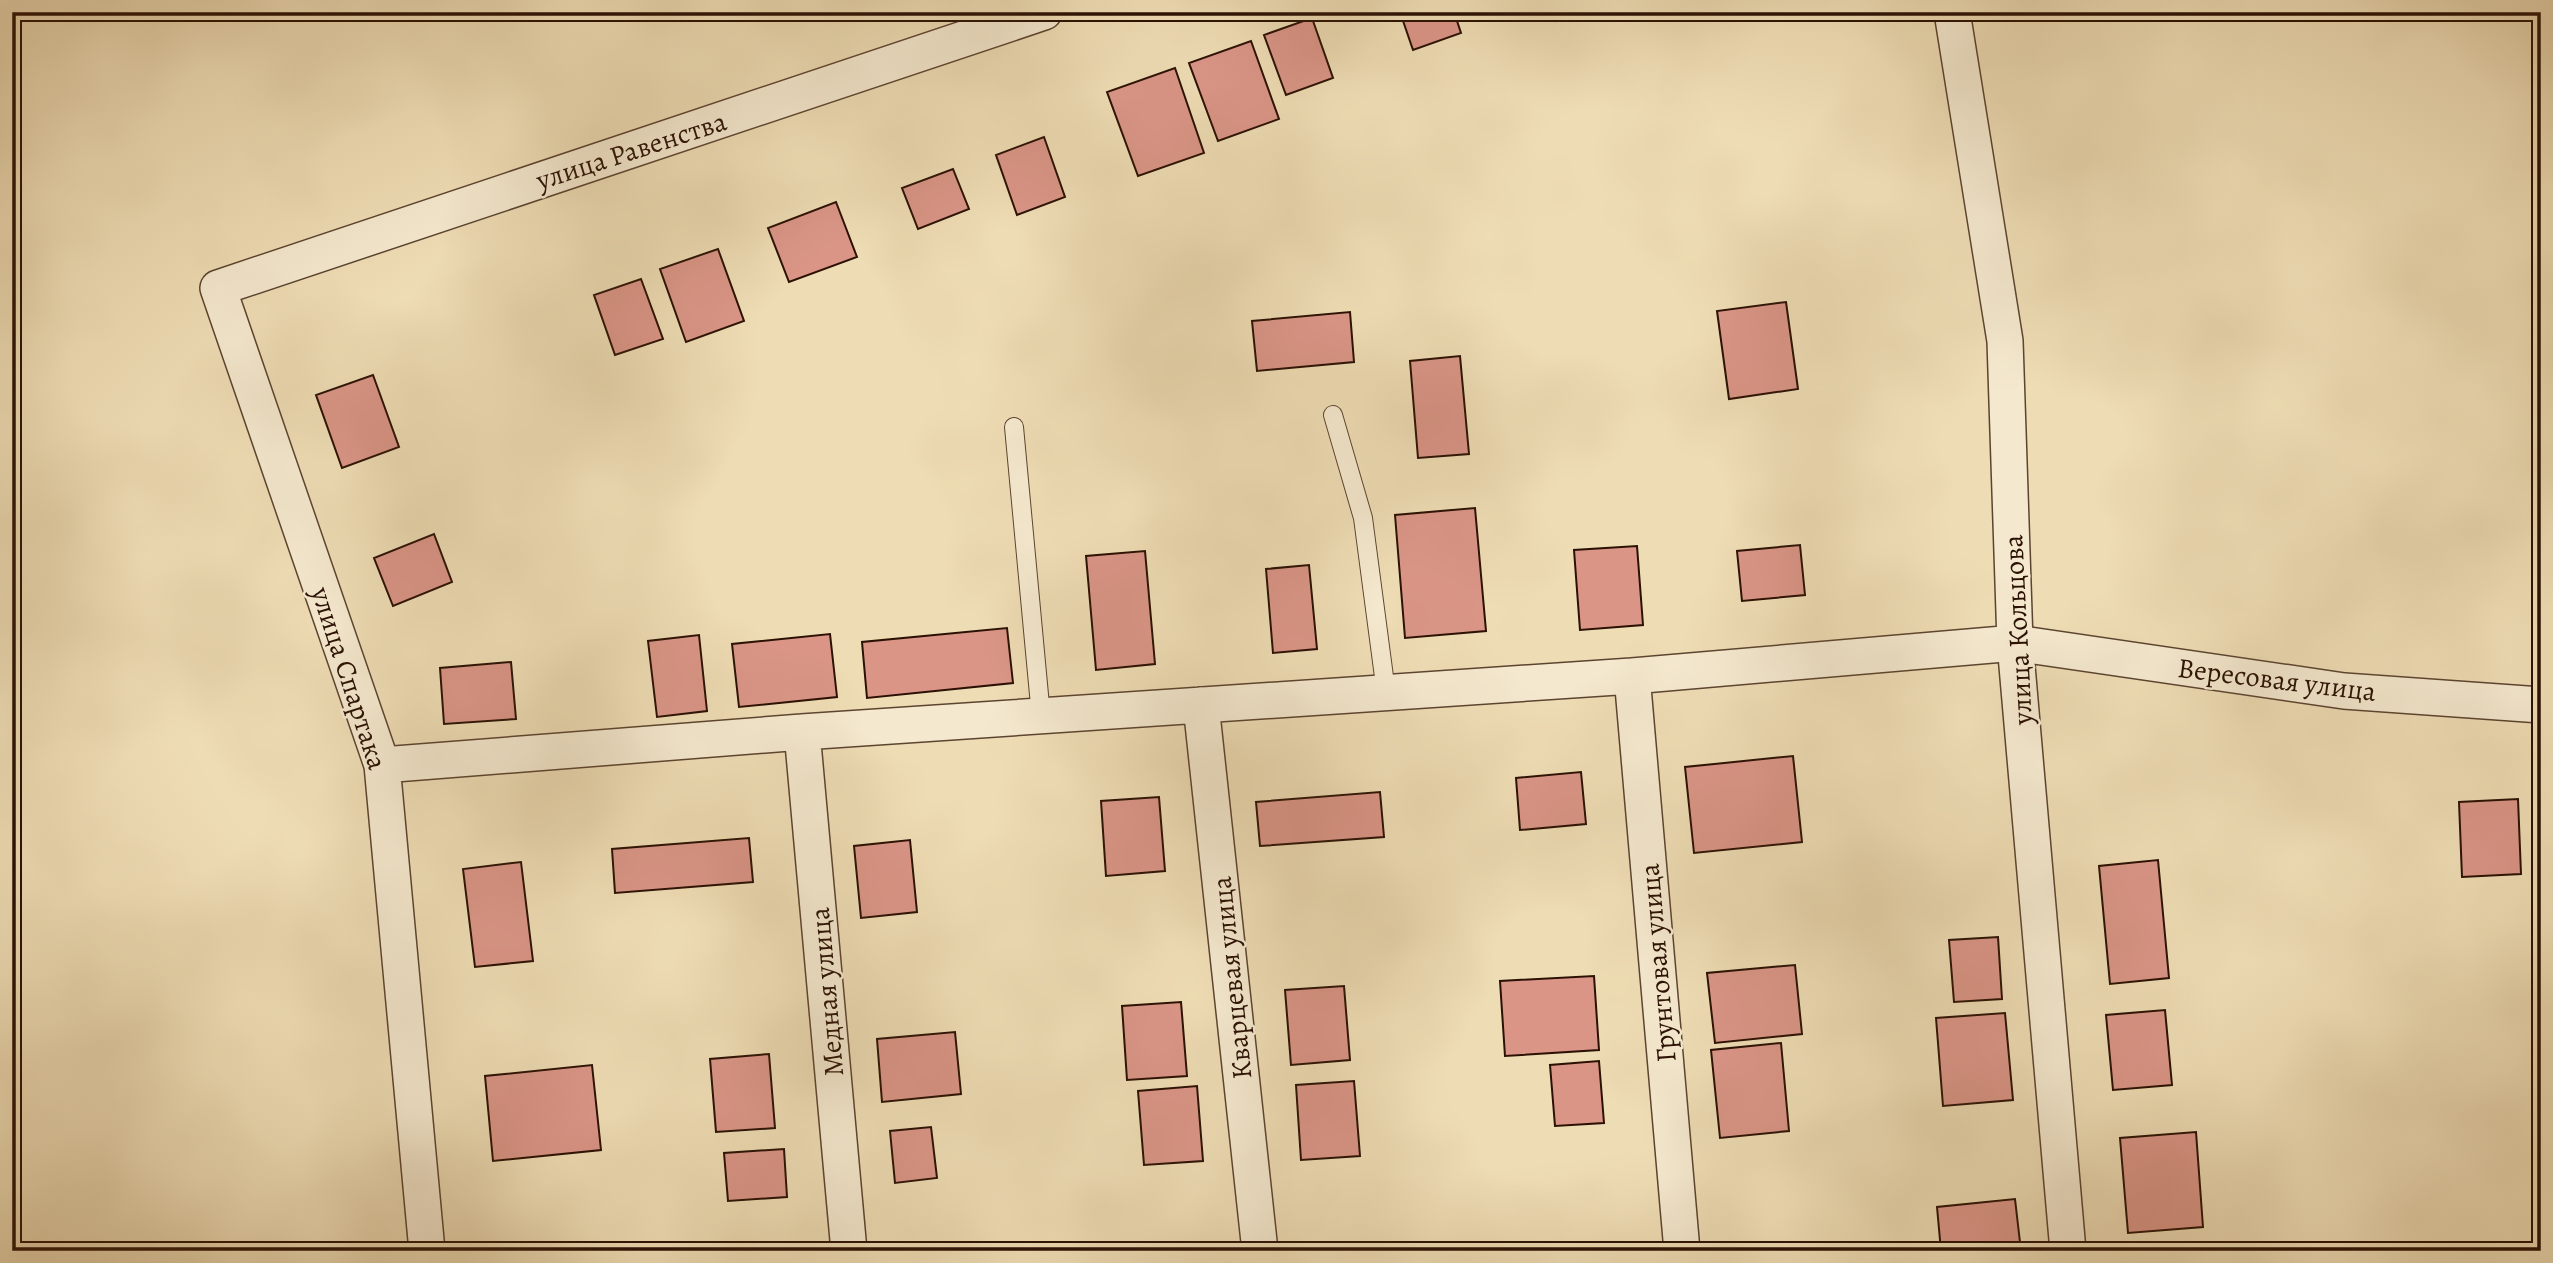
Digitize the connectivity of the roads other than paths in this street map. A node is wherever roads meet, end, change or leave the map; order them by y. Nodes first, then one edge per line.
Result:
1 (1044, 12) edge
2 (1952, 12) edge
3 (218, 288) joint
4 (1333, 415) dead end
5 (1014, 427) dead end
6 (2015, 643) junction
7 (1632, 676) junction
8 (1386, 692) junction
9 (1201, 705) junction
10 (2541, 705) edge
11 (1041, 716) junction
12 (802, 732) junction
13 (382, 765) junction
14 (427, 1251) edge
15 (849, 1251) edge
16 (1260, 1251) edge
17 (1682, 1251) edge
18 (2068, 1251) edge

1 - 3 street, улица Равенства
2 - 6 street, улица Кольцова
3 - 13 street, улица Спартака
4 - 8 lane
5 - 11 lane
6 - 7 street, Вересовая улица
6 - 10 street, Вересовая улица
6 - 18 street, улица Кольцова
7 - 8 street, Вересовая улица
7 - 17 street, Грунтовая улица
8 - 9 street, Вересовая улица
9 - 11 street, Вересовая улица
9 - 16 street, Кварцевая улица
11 - 12 street, Вересовая улица
12 - 13 street, Вересовая улица
12 - 15 street, Медная улица
13 - 14 street, улица Спартака

